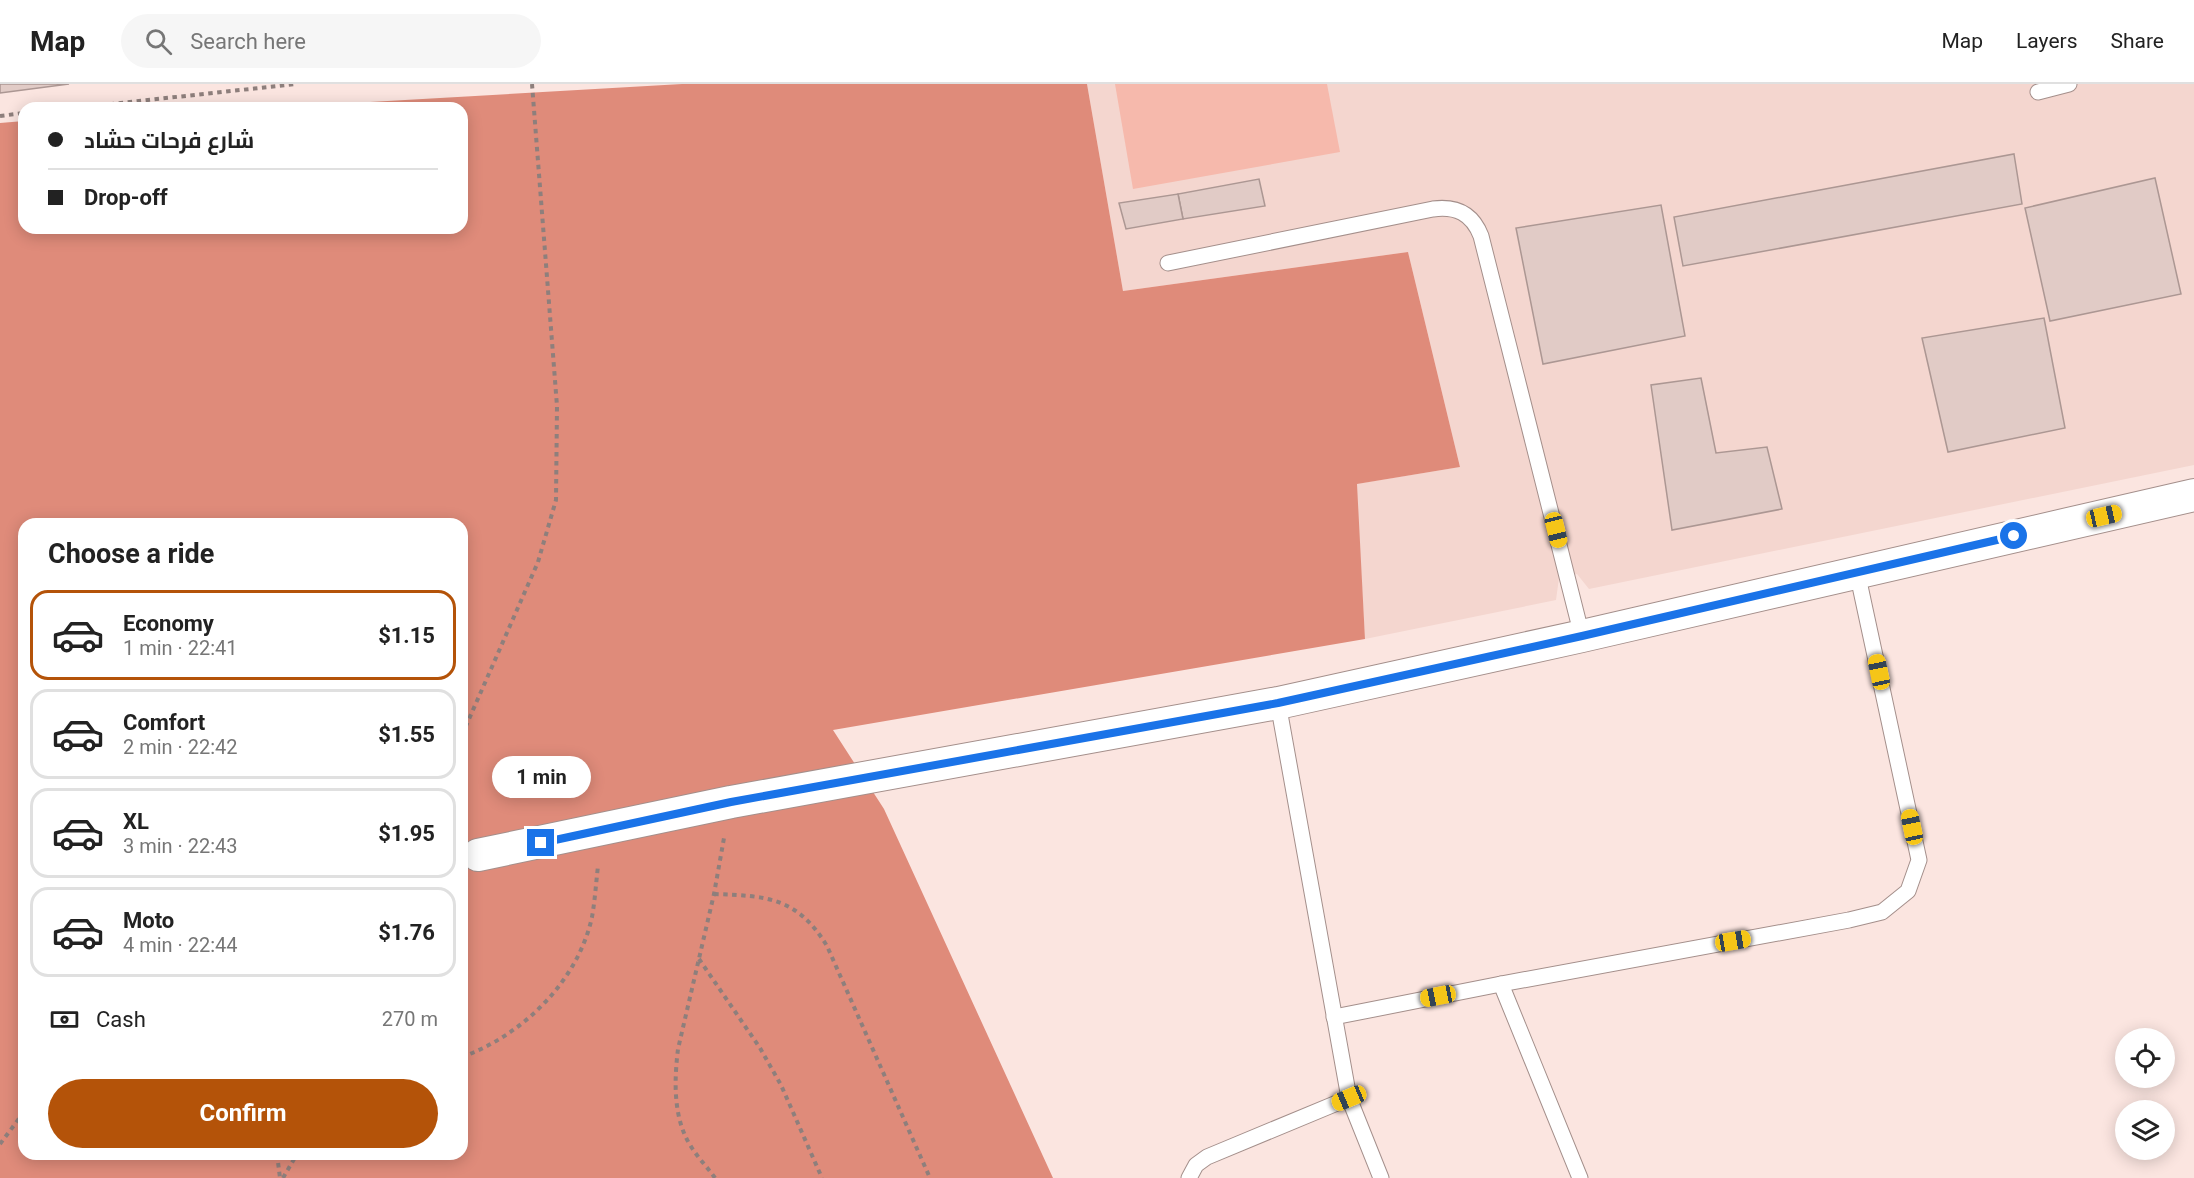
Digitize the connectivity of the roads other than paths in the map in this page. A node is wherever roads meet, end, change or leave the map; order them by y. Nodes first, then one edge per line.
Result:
1 (2069, 84) edge
2 (2038, 92) dead end
3 (1167, 262) dead end
4 (2194, 495) edge
5 (1857, 572) junction
6 (1582, 636) junction
7 (1278, 703) junction
8 (478, 855) dead end
9 (1501, 984) junction
10 (1334, 1017) junction
11 (1349, 1098) junction
12 (1189, 1178) edge
13 (1381, 1178) edge
14 (1580, 1178) edge

1 - 2 lane
3 - 6 lane
4 - 5 street
5 - 6 street
5 - 9 lane
6 - 7 street
7 - 8 street
7 - 10 lane
9 - 10 lane
9 - 14 lane
10 - 11 lane
11 - 12 lane
11 - 13 lane

